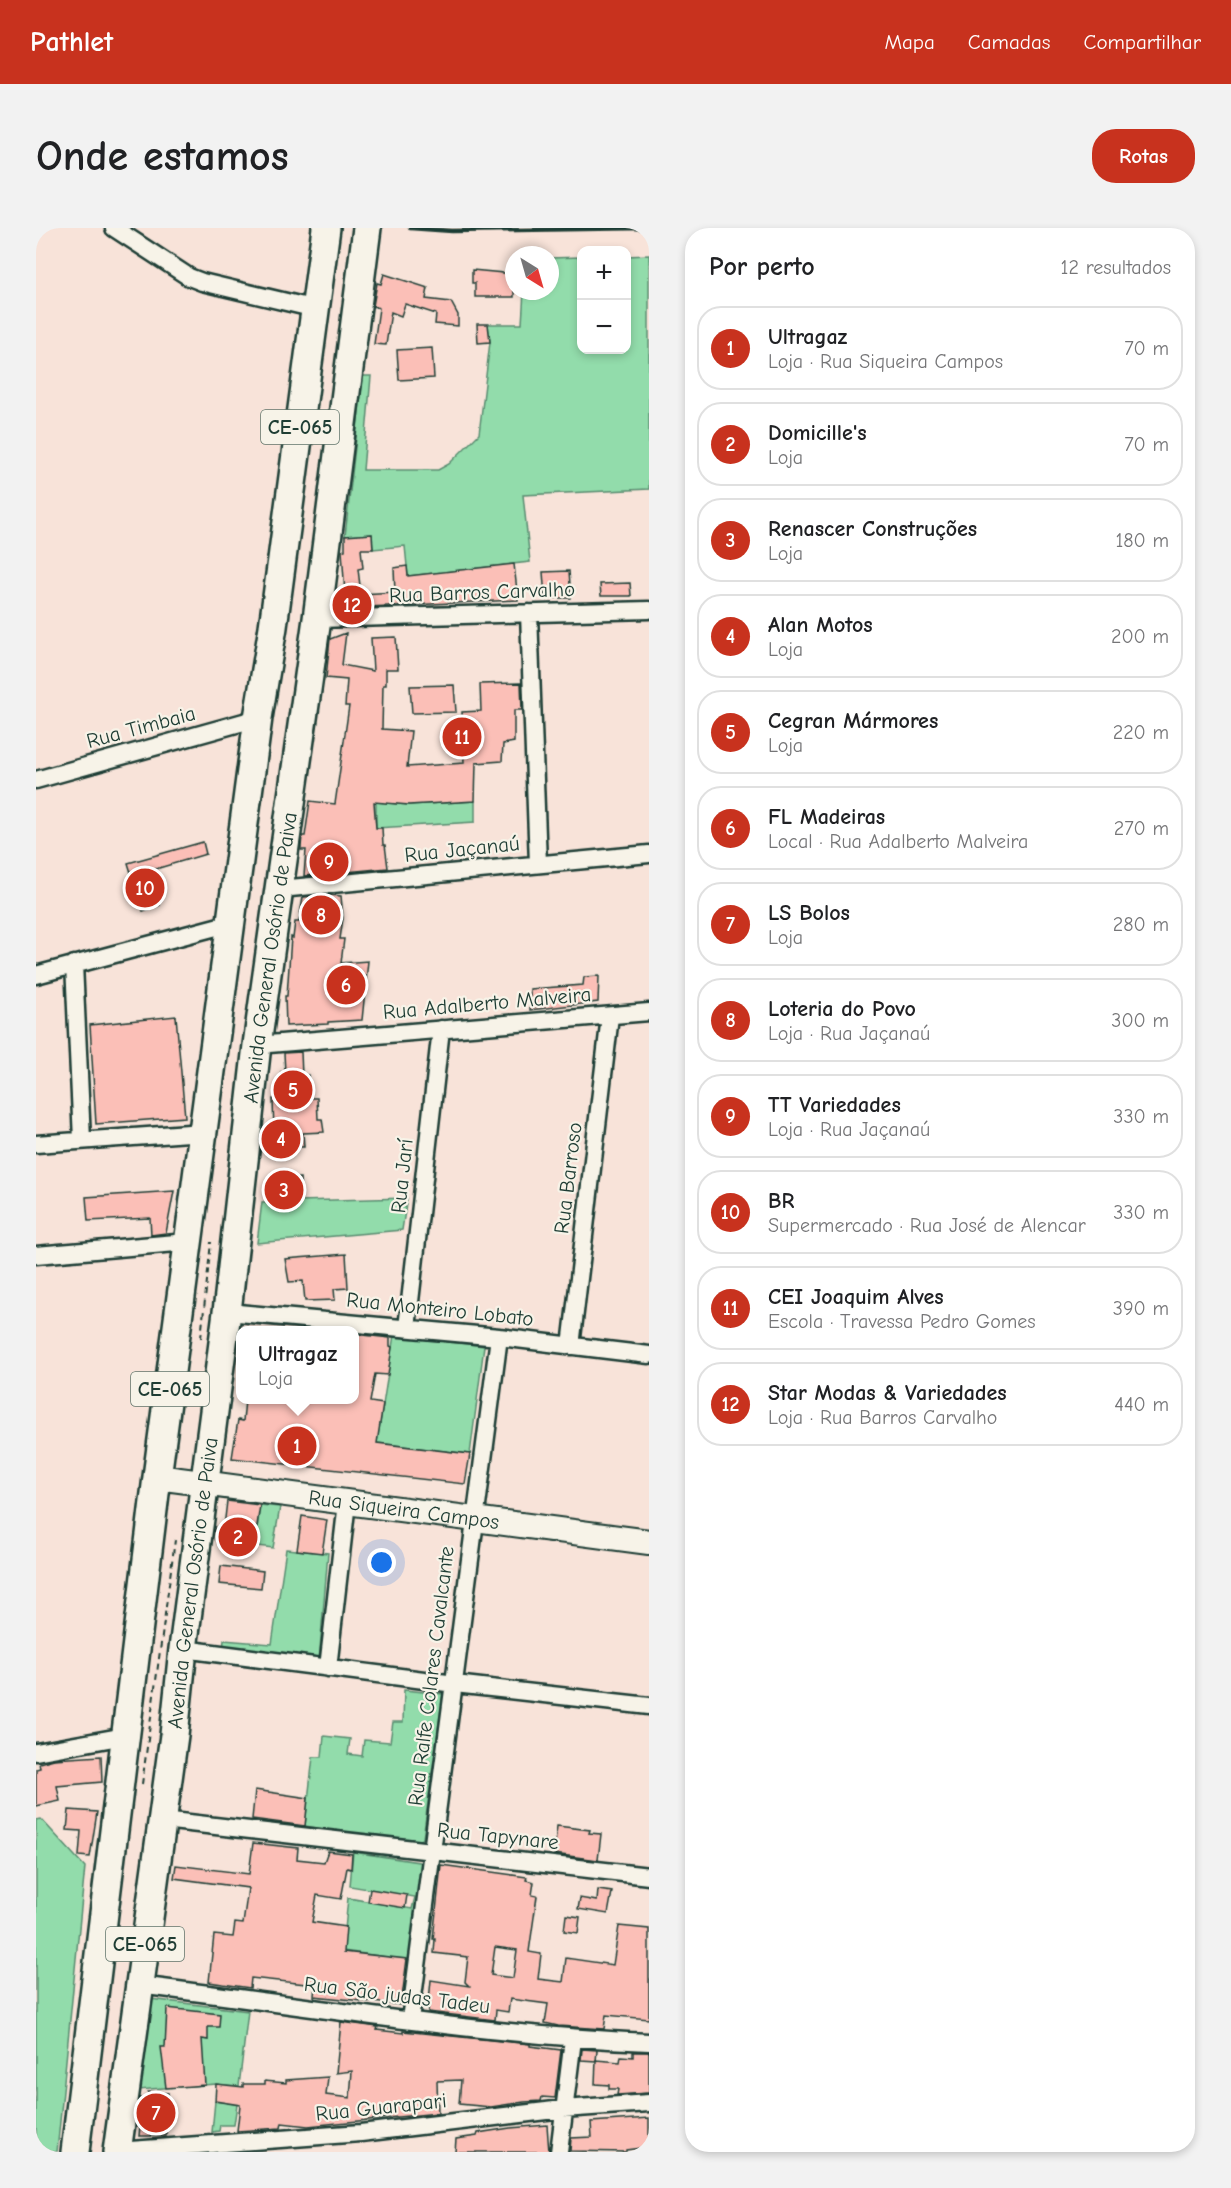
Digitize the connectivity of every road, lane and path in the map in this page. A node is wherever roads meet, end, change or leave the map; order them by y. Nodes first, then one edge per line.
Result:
1 (114, 228) edge
2 (326, 228) edge
3 (367, 228) edge
4 (316, 309) junction
5 (649, 610) edge
6 (529, 613) junction
7 (315, 626) junction
8 (273, 627) junction
9 (258, 718) junction
10 (299, 737) junction
11 (36, 780) edge
12 (649, 854) edge
13 (538, 864) junction
14 (280, 889) junction
15 (231, 923) junction
16 (75, 964) junction
17 (36, 975) edge
18 (649, 1012) edge
19 (610, 1016) junction
20 (441, 1029) junction
21 (257, 1045) junction
22 (203, 1132) junction
23 (82, 1140) junction
24 (36, 1144) edge
25 (188, 1242) junction
26 (36, 1255) edge
27 (227, 1312) junction
28 (407, 1328) junction
29 (499, 1337) junction
30 (571, 1346) junction
31 (649, 1355) edge
32 (158, 1477) junction
33 (204, 1484) junction
34 (347, 1502) junction
35 (474, 1519) junction
36 (649, 1542) edge
37 (183, 1649) junction
38 (328, 1668) junction
39 (455, 1684) junction
40 (649, 1706) edge
41 (174, 1735) junction
42 (125, 1736) junction
43 (36, 1752) edge
44 (163, 1820) junction
45 (431, 1851) junction
46 (649, 1876) edge
47 (139, 1985) junction
48 (410, 2020) junction
49 (573, 2039) junction
50 (649, 2042) edge
51 (649, 2103) edge
52 (563, 2109) junction
53 (75, 2152) edge
54 (117, 2152) edge
55 (559, 2152) edge

1 - 4 street
2 - 4 main road, Avenida General Osório de Paiva / CE-065
3 - 7 main road, Avenida General Osório de Paiva / CE-065
4 - 8 main road, Avenida General Osório de Paiva / CE-065
5 - 6 street, Rua Barros Carvalho
6 - 7 street, Rua Barros Carvalho
6 - 13 street
7 - 8 main road
7 - 10 main road, Avenida General Osório de Paiva / CE-065
8 - 9 main road, Avenida General Osório de Paiva / CE-065
9 - 10 main road
9 - 11 street, Rua Timbaia
9 - 15 main road, Avenida General Osório de Paiva / CE-065
10 - 14 main road, Avenida General Osório de Paiva / CE-065
12 - 13 street, Rua Jaçanaú
13 - 14 street, Rua Jaçanaú
14 - 21 main road, Avenida General Osório de Paiva / CE-065
15 - 16 street
15 - 22 main road, Avenida General Osório de Paiva / CE-065
16 - 17 street
16 - 23 street
18 - 19 street, Rua Adalberto Malveira
19 - 20 street, Rua Adalberto Malveira
19 - 30 street, Rua Barroso
20 - 21 street, Rua Adalberto Malveira
20 - 28 street, Rua Jarí
21 - 27 main road, Avenida General Osório de Paiva / CE-065
22 - 23 street
22 - 25 main road, Avenida General Osório de Paiva / CE-065
23 - 24 street
25 - 26 street
25 - 32 main road, Avenida General Osório de Paiva / CE-065
27 - 28 street, Rua Monteiro Lobato
27 - 33 main road, Avenida General Osório de Paiva / CE-065
28 - 29 street, Rua Monteiro Lobato
29 - 30 street, Rua Monteiro Lobato
29 - 35 street, Rua Ralfe Colares Cavalcante
30 - 31 street, Rua Monteiro Lobato
32 - 33 street, Rua Siqueira Campos
32 - 42 main road, Avenida General Osório de Paiva / CE-065
33 - 34 street, Rua Siqueira Campos
33 - 37 main road, Avenida General Osório de Paiva / CE-065
34 - 35 street, Rua Siqueira Campos
34 - 38 street
35 - 36 street, Rua Siqueira Campos
35 - 39 street, Rua Ralfe Colares Cavalcante
37 - 38 street
37 - 41 main road, Avenida General Osório de Paiva / CE-065
38 - 39 street
39 - 40 street
39 - 45 street, Rua Ralfe Colares Cavalcante
41 - 42 path
41 - 44 main road, Avenida General Osório de Paiva / CE-065
42 - 43 street
42 - 53 main road, Avenida General Osório de Paiva / CE-065
44 - 45 street, Rua Tapynare
44 - 47 main road, Avenida General Osório de Paiva / CE-065
45 - 46 street, Rua Tapynare
45 - 48 street, Rua Ralfe Colares Cavalcante
47 - 48 street, Rua São judas Tadeu
47 - 54 main road, Avenida General Osório de Paiva / CE-065
48 - 49 street, Rua São judas Tadeu
49 - 50 street, Rua São judas Tadeu
49 - 52 street
51 - 52 street, Rua Guarapari
52 - 54 street, Rua Guarapari
52 - 55 street

